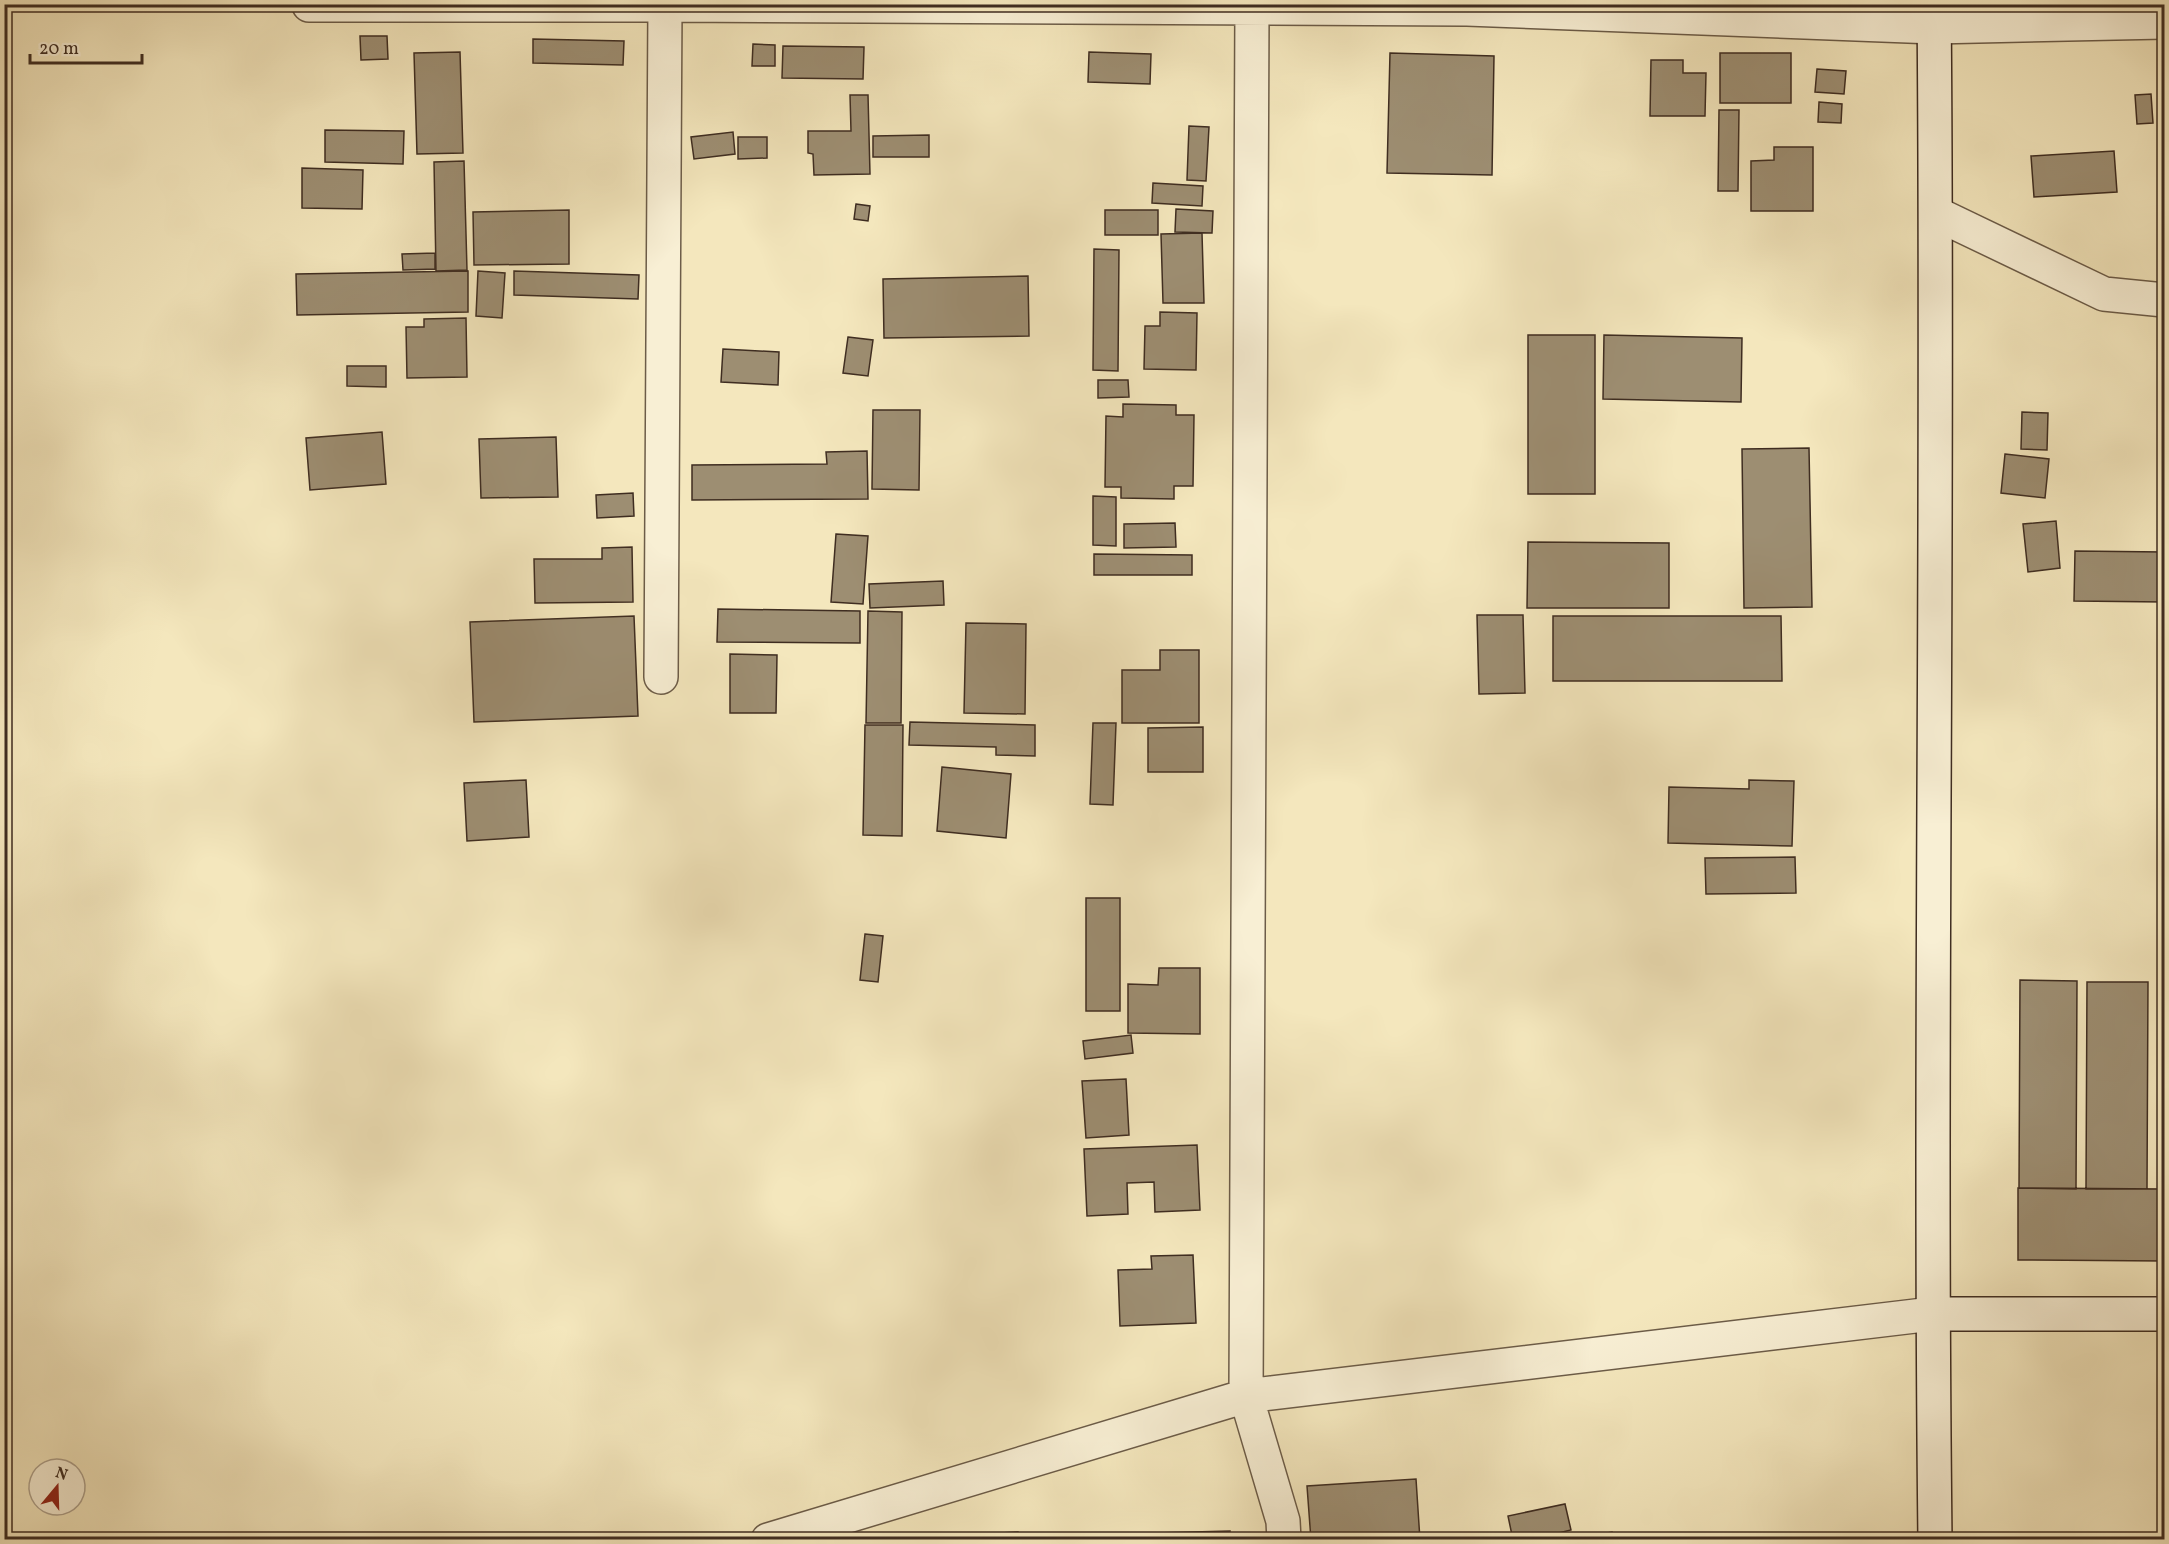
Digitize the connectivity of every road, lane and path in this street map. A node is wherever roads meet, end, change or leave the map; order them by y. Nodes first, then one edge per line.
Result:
1 (309, 5) edge
2 (665, 5) edge
3 (1467, 7) edge
4 (1252, 8) junction
5 (1934, 16) edge
6 (2164, 22) edge
7 (1937, 214) junction
8 (2164, 300) edge
9 (661, 677) dead end
10 (1932, 1314) junction
11 (2164, 1314) edge
12 (1246, 1396) junction
13 (768, 1539) edge
14 (1284, 1539) edge
15 (1935, 1539) edge

1 - 2 street
2 - 4 street
2 - 9 street
3 - 4 street
3 - 5 street
4 - 12 street
5 - 6 street
5 - 7 street
7 - 8 street
7 - 10 street
10 - 11 street
10 - 12 street
10 - 15 street
12 - 13 street
12 - 14 street

